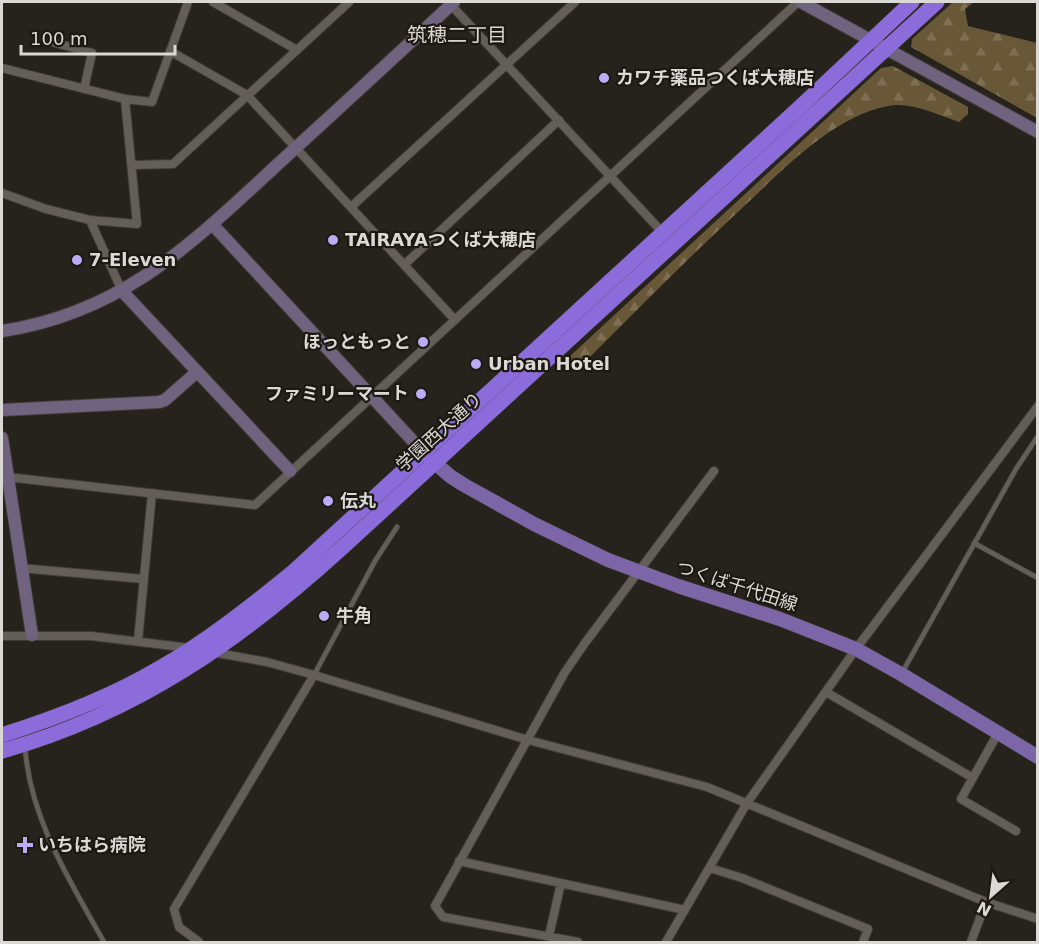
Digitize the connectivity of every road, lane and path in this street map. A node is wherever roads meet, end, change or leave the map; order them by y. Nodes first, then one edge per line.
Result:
1 (188, 2) edge
2 (213, 2) edge
3 (333, 2) edge
4 (575, 2) edge
5 (800, 2) edge
6 (912, 2) edge
7 (937, 2) edge
8 (453, 3) edge
9 (346, 4) edge
10 (870, 40) junction
11 (52, 42) dead end
12 (886, 48) junction
13 (297, 50) junction
14 (170, 51) junction
15 (507, 65) junction
16 (2, 68) edge
17 (84, 89) junction
18 (247, 95) junction
19 (125, 99) junction
20 (559, 120) junction
21 (1038, 132) edge
22 (296, 148) junction
23 (132, 165) junction
24 (610, 176) junction
25 (2, 193) edge
26 (351, 207) junction
27 (90, 220) junction
28 (212, 224) junction
29 (663, 232) junction
30 (404, 265) junction
31 (122, 291) junction
32 (454, 320) junction
33 (2, 331) edge
34 (197, 372) junction
35 (372, 396) junction
36 (1038, 406) edge
37 (2, 410) edge
38 (1038, 436) edge
39 (2, 438) edge
40 (429, 458) junction
41 (290, 471) junction
42 (714, 471) dead end
43 (7, 477) junction
44 (152, 494) junction
45 (398, 527) dead end
46 (974, 543) junction
47 (20, 568) junction
48 (638, 572) junction
49 (1038, 578) edge
50 (144, 579) junction
51 (32, 635) junction
52 (2, 636) edge
53 (138, 641) junction
54 (192, 648) junction
55 (856, 649) junction
56 (212, 652) junction
57 (901, 674) junction
58 (314, 675) junction
59 (826, 692) junction
60 (998, 733) junction
61 (2, 735) edge
62 (528, 740) junction
63 (25, 744) junction
64 (2, 751) edge
65 (1038, 757) edge
66 (973, 778) junction
67 (747, 802) junction
68 (1016, 831) dead end
69 (459, 861) junction
70 (710, 868) junction
71 (561, 883) junction
72 (986, 902) junction
73 (685, 910) junction
74 (1038, 919) edge
75 (549, 936) junction
76 (104, 942) edge
77 (199, 942) edge
78 (578, 942) edge
79 (666, 942) edge
80 (863, 942) edge
81 (971, 942) edge

1 - 14 street
2 - 13 street
3 - 9 street
4 - 15 street
5 - 10 street
5 - 24 street
6 - 10 highway, 学園西大通り
7 - 12 highway, 学園西大通り
8 - 15 street
8 - 22 street
9 - 13 street
10 - 12 street
10 - 29 highway, 学園西大通り
11 - 17 street
12 - 21 street
12 - 40 highway, 学園西大通り
13 - 18 street
14 - 18 street
14 - 19 street
15 - 20 street
15 - 26 street
16 - 17 street
17 - 19 street
18 - 22 street
18 - 23 street
19 - 23 street
20 - 24 street
20 - 30 street
22 - 26 street
22 - 28 street
23 - 27 street
24 - 29 street
24 - 32 street
25 - 27 street
26 - 30 street
27 - 31 street
28 - 31 street
28 - 35 street
29 - 40 highway, 学園西大通り
30 - 32 street
31 - 33 street
31 - 34 street
32 - 35 street
34 - 37 street
34 - 41 street
35 - 40 street
35 - 41 street
36 - 55 street
38 - 46 lane
39 - 43 street
40 - 48 main road, つくば千代田線
40 - 54 highway, 学園西大通り
40 - 56 highway, 学園西大通り
41 - 44 street
42 - 48 street
43 - 44 street
43 - 47 street
44 - 50 street
45 - 58 lane
46 - 49 lane
46 - 57 lane
47 - 50 street
47 - 51 street
48 - 55 main road, つくば千代田線
48 - 62 street
50 - 53 street
51 - 52 street
51 - 53 street
53 - 54 street
54 - 56 street
54 - 61 highway, 学園西大通り
55 - 57 main road, つくば千代田線
55 - 59 street
56 - 58 street
56 - 63 highway, 学園西大通り
57 - 60 main road, つくば千代田線
58 - 62 street
58 - 77 street
59 - 66 street
59 - 67 street
60 - 65 main road, つくば千代田線
60 - 66 street
62 - 67 street
62 - 69 street
63 - 64 highway, 学園西大通り
63 - 76 lane
66 - 68 street
67 - 70 street
67 - 72 street
69 - 71 street
69 - 75 street
70 - 73 street
70 - 80 street
71 - 73 street
71 - 75 street
72 - 74 street
72 - 81 street
73 - 79 street
75 - 78 street

